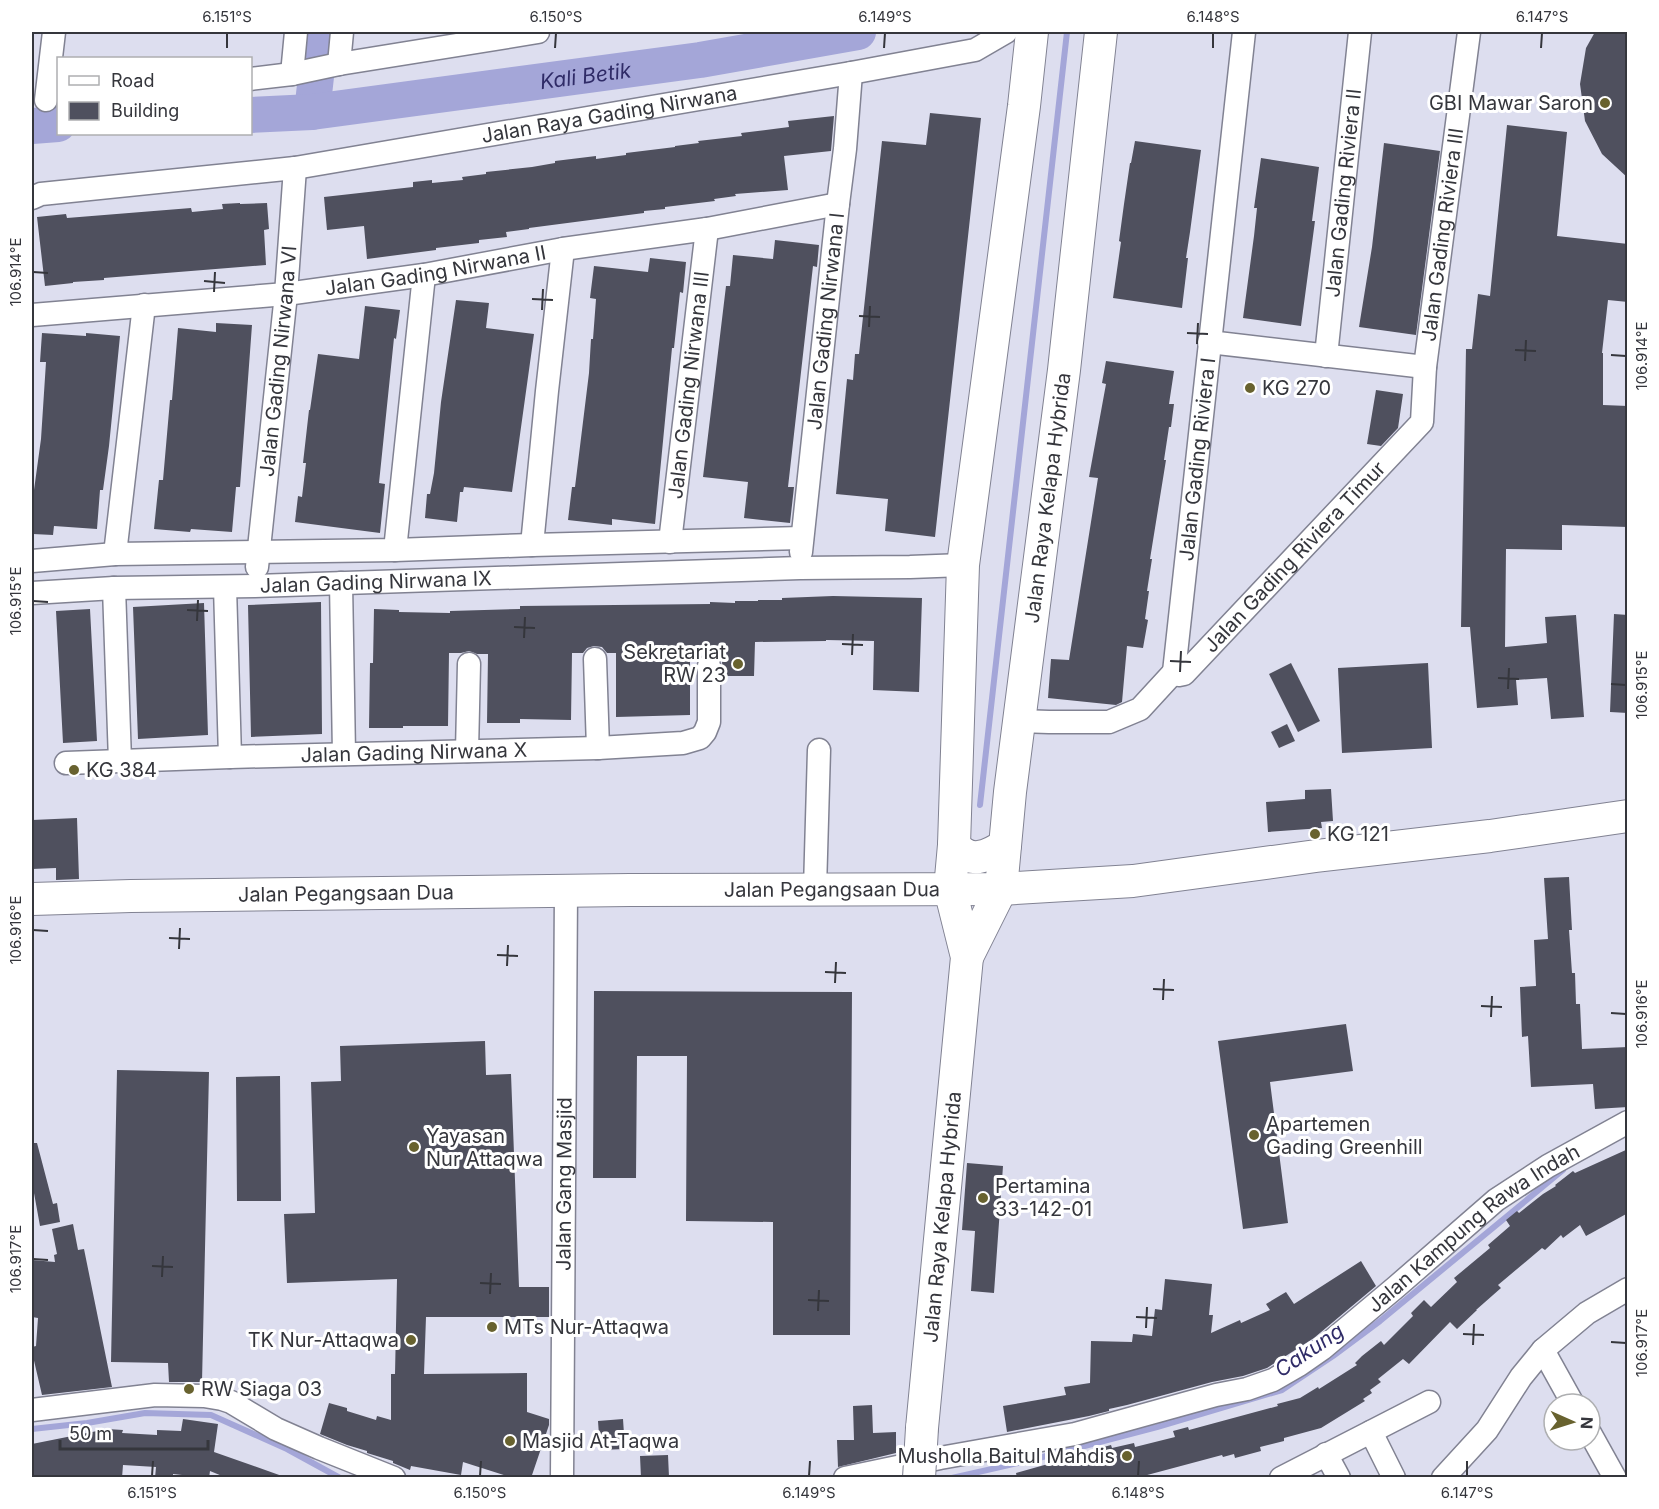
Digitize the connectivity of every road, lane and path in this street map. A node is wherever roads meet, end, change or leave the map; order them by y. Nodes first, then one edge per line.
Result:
1 (54, 32) edge
2 (296, 32) edge
3 (342, 32) edge
4 (538, 32) edge
5 (1006, 32) edge
6 (1032, 32) edge
7 (1101, 32) edge
8 (1244, 32) edge
9 (1360, 32) edge
10 (1469, 32) edge
11 (338, 65) junction
12 (294, 73) junction
13 (851, 73) junction
14 (252, 79) edge
15 (45, 100) edge
16 (295, 168) junction
17 (32, 198) edge
18 (838, 204) junction
19 (706, 229) junction
20 (563, 249) junction
21 (424, 274) junction
22 (286, 294) junction
23 (144, 305) junction
24 (32, 315) edge
25 (1209, 342) junction
26 (1326, 356) junction
27 (1425, 368) junction
28 (802, 538) junction
29 (670, 542) junction
30 (532, 545) junction
31 (395, 550) junction
32 (259, 553) junction
33 (115, 554) junction
34 (32, 561) edge
35 (963, 565) junction
36 (800, 568) junction
37 (341, 583) junction
38 (225, 586) junction
39 (255, 586) junction
40 (114, 588) junction
41 (32, 593) edge
42 (595, 659) dead end
43 (469, 664) dead end
44 (709, 666) dead end
45 (1174, 672) junction
46 (1019, 721) junction
47 (598, 748) junction
48 (819, 750) dead end
49 (467, 751) junction
50 (344, 754) junction
51 (230, 757) junction
52 (120, 761) junction
53 (66, 763) dead end
54 (1008, 812) junction
55 (1628, 816) edge
56 (1005, 844) junction
57 (954, 845) junction
58 (1036, 887) junction
59 (815, 889) junction
60 (950, 889) junction
61 (1001, 889) junction
62 (566, 891) junction
63 (32, 899) edge
64 (967, 957) junction
65 (1628, 1122) edge
66 (1628, 1289) edge
67 (1543, 1350) junction
68 (1566, 1392) edge
69 (1429, 1402) dead end
70 (32, 1410) edge
71 (1371, 1431) junction
72 (1601, 1452) edge
73 (1326, 1455) junction
74 (394, 1478) edge
75 (562, 1478) edge
76 (845, 1478) edge
77 (919, 1478) edge
78 (1281, 1478) edge
79 (1339, 1478) edge
80 (1394, 1478) edge
81 (1443, 1478) edge
82 (1615, 1478) edge

1 - 15 street
2 - 12 street
3 - 11 street
4 - 11 street
5 - 13 street, Jalan Raya Gading Nirwana
6 - 35 main road, Jalan Raya Kelapa Hybrida
7 - 46 main road, Jalan Raya Kelapa Hybrida
8 - 25 street, Jalan Gading Riviera I
9 - 26 street, Jalan Gading Riviera II
10 - 27 street, Jalan Gading Riviera III
11 - 12 street
12 - 14 street
13 - 16 street, Jalan Raya Gading Nirwana
13 - 18 street, Jalan Gading Nirwana I
16 - 17 street, Jalan Raya Gading Nirwana
16 - 22 street, Jalan Gading Nirwana VI
18 - 19 street, Jalan Gading Nirwana II
18 - 28 street, Jalan Gading Nirwana I
19 - 20 street, Jalan Gading Nirwana II
19 - 29 street, Jalan Gading Nirwana III
20 - 21 street, Jalan Gading Nirwana II
20 - 30 street
21 - 22 street, Jalan Gading Nirwana II
21 - 31 street
22 - 23 street, Jalan Gading Nirwana II
22 - 32 street, Jalan Gading Nirwana VI
23 - 24 street, Jalan Gading Nirwana II
23 - 33 street
25 - 26 street
25 - 45 street, Jalan Gading Riviera I
26 - 27 street
27 - 45 street, Jalan Gading Riviera Timur
28 - 29 street, Jalan Gading Nirwana IX
28 - 36 street, Jalan Gading Nirwana I
29 - 30 street, Jalan Gading Nirwana IX
30 - 31 street, Jalan Gading Nirwana IX
31 - 32 street, Jalan Gading Nirwana IX
32 - 33 street
32 - 39 street, Jalan Gading Nirwana IX
33 - 34 street
35 - 36 street, Jalan Gading Nirwana IX
35 - 57 main road, Jalan Raya Kelapa Hybrida
36 - 37 street, Jalan Gading Nirwana IX
37 - 39 street, Jalan Gading Nirwana IX
37 - 50 street
38 - 39 street
38 - 40 street
38 - 51 street
40 - 41 street
40 - 52 street
42 - 47 street
43 - 49 street
44 - 47 street, Jalan Gading Nirwana X
45 - 46 street, Jalan Gading Riviera Timur
46 - 54 main road, Jalan Raya Kelapa Hybrida
47 - 49 street, Jalan Gading Nirwana X
48 - 59 street
49 - 50 street, Jalan Gading Nirwana X
50 - 51 street, Jalan Gading Nirwana X
51 - 52 street, Jalan Gading Nirwana X
52 - 53 street, Jalan Gading Nirwana X
54 - 56 main road, Jalan Raya Kelapa Hybrida
54 - 58 main road
55 - 58 main road, Jalan Pegangsaan Dua
56 - 57 main road
56 - 61 main road, Jalan Raya Kelapa Hybrida
57 - 60 main road, Jalan Raya Kelapa Hybrida
58 - 61 main road, Jalan Pegangsaan Dua
59 - 60 main road, Jalan Pegangsaan Dua
59 - 62 main road, Jalan Pegangsaan Dua
60 - 61 main road, Jalan Pegangsaan Dua
60 - 64 main road, Jalan Raya Kelapa Hybrida
61 - 64 main road, Jalan Raya Kelapa Hybrida
62 - 63 main road, Jalan Pegangsaan Dua
62 - 75 street, Jalan Gang Masjid
64 - 77 main road, Jalan Raya Kelapa Hybrida, bridge
65 - 76 street, Jalan Kampung Rawa Indah
66 - 67 street
67 - 68 street
67 - 81 street
69 - 71 street
70 - 74 street
71 - 73 street
71 - 80 street
72 - 82 street
73 - 78 street
73 - 79 street

